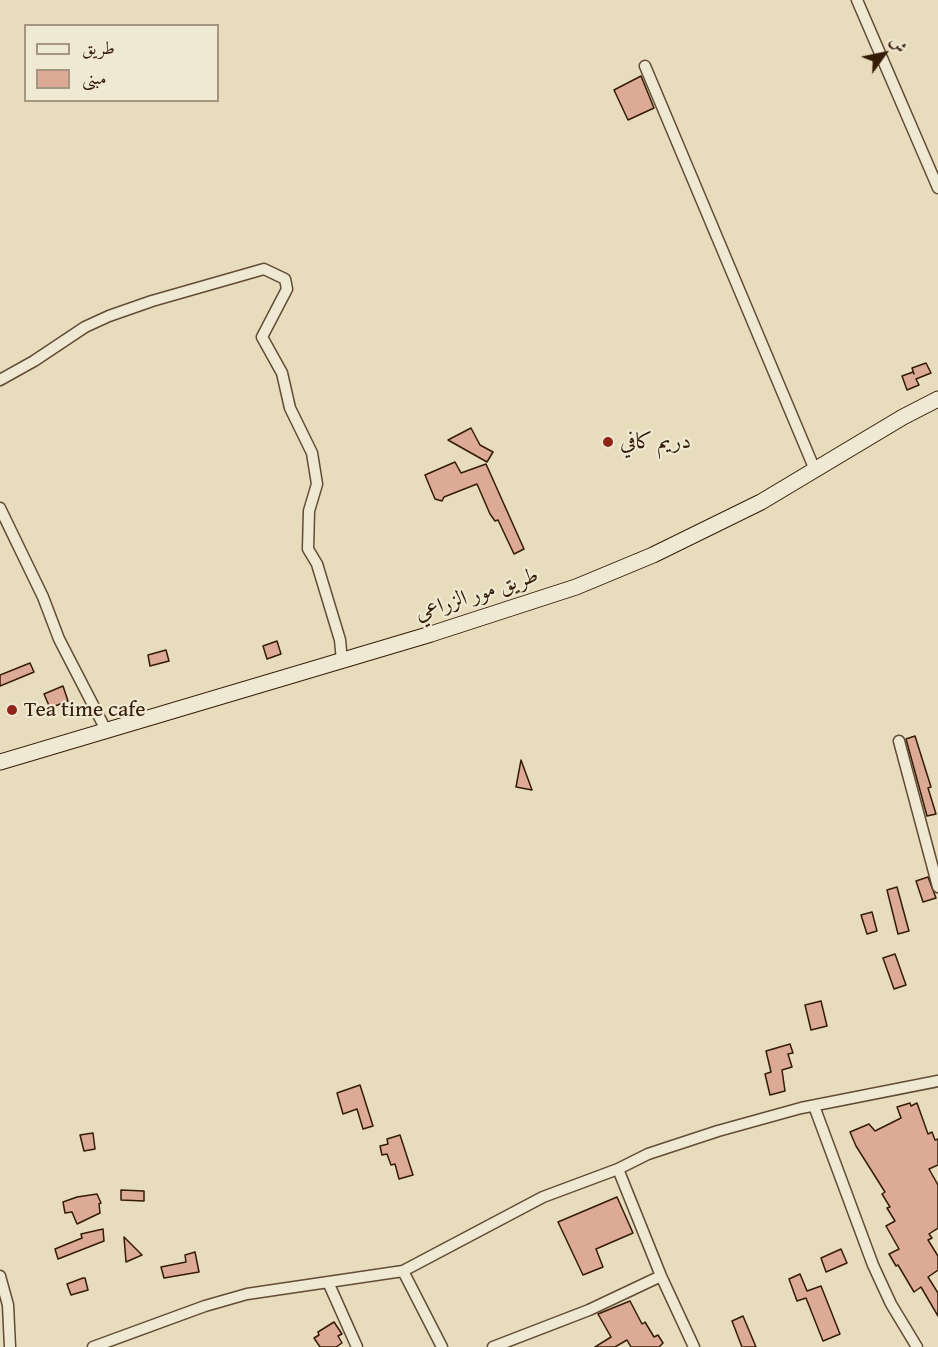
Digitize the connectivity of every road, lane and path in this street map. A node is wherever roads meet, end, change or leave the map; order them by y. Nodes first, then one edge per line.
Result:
1 (857, 0) edge
2 (645, 66) dead end
3 (938, 188) edge
4 (0, 380) edge
5 (938, 399) edge
6 (815, 470) junction
7 (0, 508) edge
8 (342, 661) junction
9 (107, 732) junction
10 (900, 741) dead end
11 (0, 762) edge
12 (938, 887) edge
13 (938, 1081) edge
14 (814, 1106) junction
15 (618, 1168) junction
16 (403, 1271) junction
17 (0, 1276) edge
18 (662, 1276) junction
19 (328, 1282) junction
20 (10, 1347) edge
21 (93, 1347) edge
22 (357, 1347) edge
23 (442, 1347) edge
24 (493, 1347) edge
25 (694, 1347) edge
26 (918, 1347) edge

1 - 3 street
2 - 6 street
4 - 8 street
5 - 6 street, طريق مور الزراعي
6 - 8 street, طريق مور الزراعي
7 - 9 street
8 - 9 street, طريق مور الزراعي
9 - 11 street, طريق مور الزراعي
10 - 12 street
13 - 14 street
14 - 15 street
14 - 26 street
15 - 16 street
15 - 18 street
16 - 19 street
16 - 23 street
17 - 20 street
18 - 24 street
18 - 25 street
19 - 21 street
19 - 22 street

